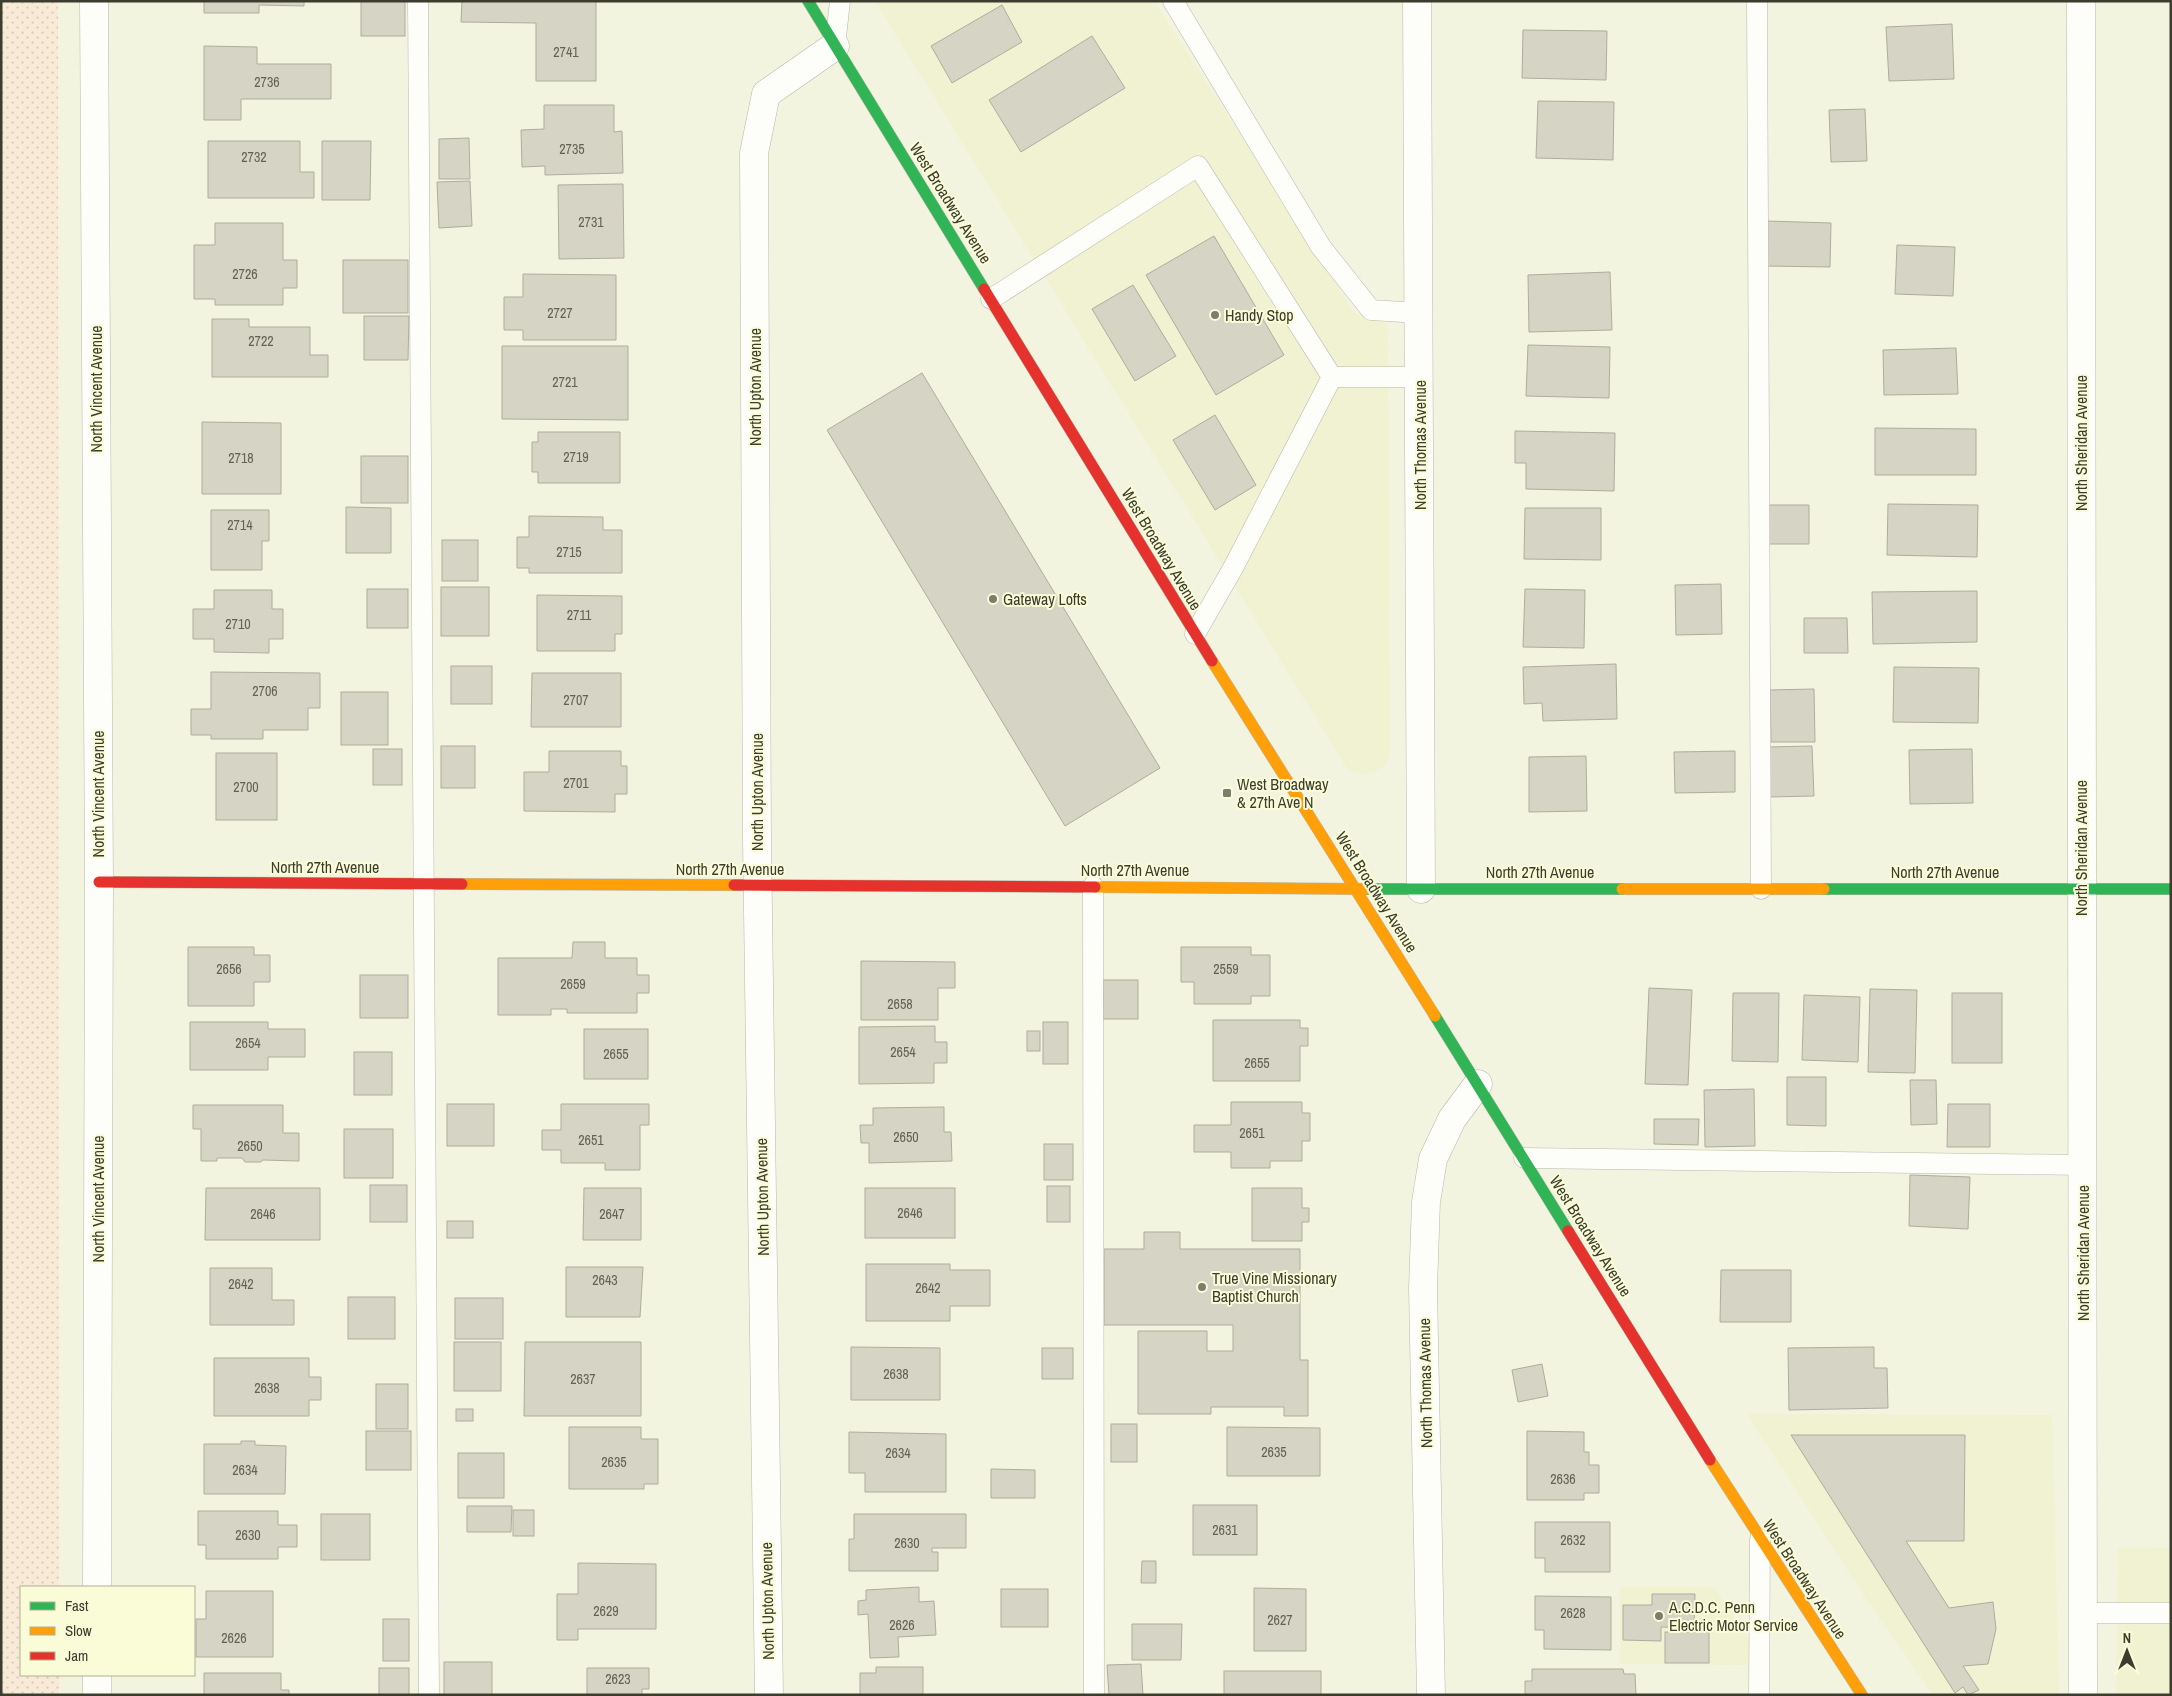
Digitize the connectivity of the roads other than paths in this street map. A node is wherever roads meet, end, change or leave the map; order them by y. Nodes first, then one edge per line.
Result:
1 (94, 1) edge
2 (418, 1) edge
3 (808, 1) edge
4 (840, 1) edge
5 (1173, 1) edge
6 (1417, 1) edge
7 (1757, 1) edge
8 (2081, 1) edge
9 (835, 46) junction
10 (991, 299) junction
11 (1419, 313) junction
12 (1332, 377) junction
13 (1420, 377) junction
14 (1195, 634) junction
15 (99, 882) junction
16 (424, 884) junction
17 (757, 886) junction
18 (1092, 886) junction
19 (1356, 888) junction
20 (1421, 889) junction
21 (1760, 889) junction
22 (2081, 889) junction
23 (2171, 889) edge
24 (1478, 1084) junction
25 (1524, 1158) junction
26 (2083, 1165) junction
27 (1760, 1539) junction
28 (97, 1586) edge
29 (2083, 1613) junction
30 (2171, 1613) edge
31 (97, 1676) edge
32 (97, 1695) edge
33 (429, 1695) edge
34 (769, 1695) edge
35 (1094, 1695) edge
36 (1431, 1695) edge
37 (1759, 1695) edge
38 (1862, 1695) edge
39 (2083, 1695) edge

1 - 15 street, North Vincent Avenue
2 - 16 lane
3 - 9 street, West Broadway Avenue
4 - 9 lane
5 - 11 lane
6 - 11 street, North Thomas Avenue
7 - 21 lane
8 - 22 street, North Sheridan Avenue
9 - 10 street, West Broadway Avenue
9 - 17 street, North Upton Avenue
10 - 12 lane
10 - 14 street, West Broadway Avenue
11 - 13 street, North Thomas Avenue
12 - 13 lane
12 - 14 lane
13 - 20 street, North Thomas Avenue
14 - 19 street, West Broadway Avenue
15 - 16 street, North 27th Avenue
15 - 28 street, North Vincent Avenue
16 - 17 street, North 27th Avenue
16 - 33 lane
17 - 18 street, North 27th Avenue
17 - 34 street, North Upton Avenue
18 - 19 street, North 27th Avenue
18 - 35 lane
19 - 20 street, North 27th Avenue
19 - 24 street, West Broadway Avenue
20 - 21 street, North 27th Avenue
21 - 22 street, North 27th Avenue
22 - 23 street, North 27th Avenue
22 - 26 street, North Sheridan Avenue
24 - 25 street, West Broadway Avenue
24 - 36 street, North Thomas Avenue
25 - 26 lane
25 - 27 street, West Broadway Avenue
26 - 29 street, North Sheridan Avenue
27 - 37 lane
27 - 38 street, West Broadway Avenue
29 - 30 lane
29 - 39 street, North Sheridan Avenue
31 - 32 street

